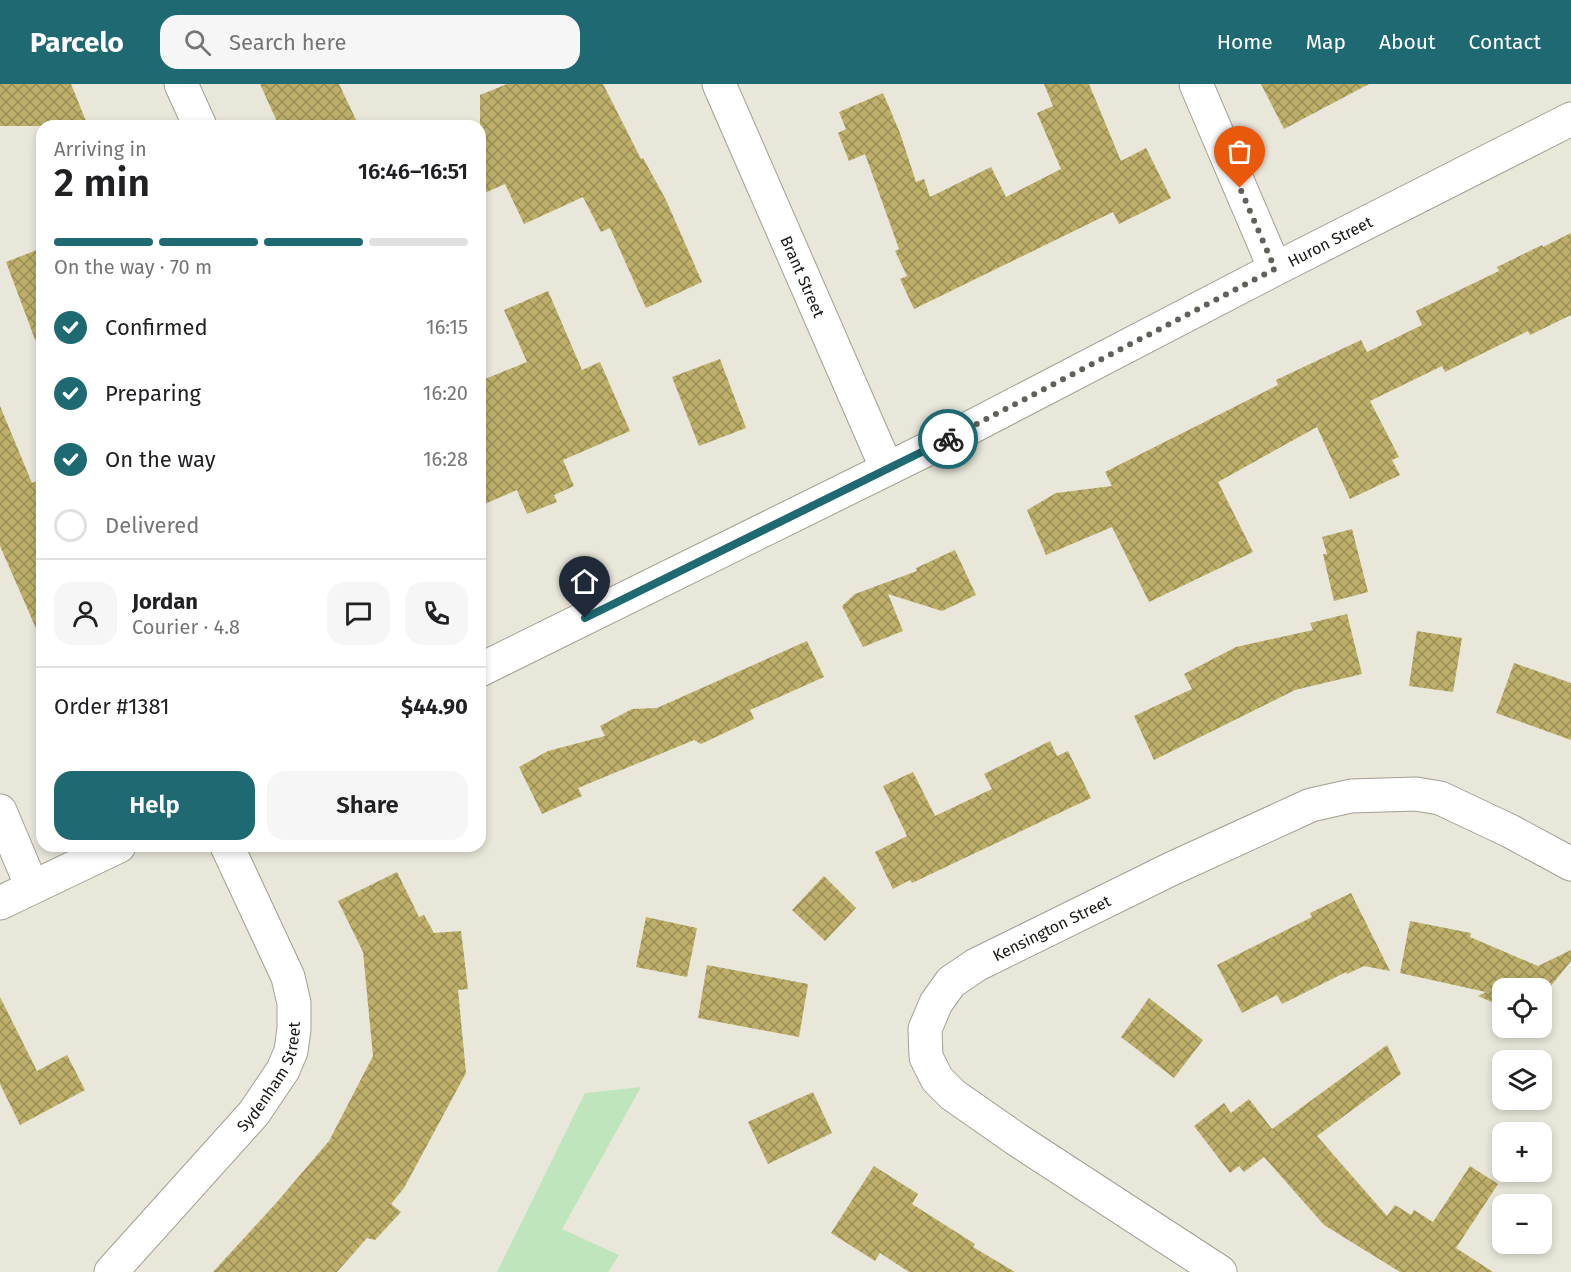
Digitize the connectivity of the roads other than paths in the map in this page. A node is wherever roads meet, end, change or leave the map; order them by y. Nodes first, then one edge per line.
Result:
1 (181, 84) edge
2 (719, 84) edge
3 (1196, 84) edge
4 (1571, 119) edge
5 (197, 120) edge
6 (1275, 269) junction
7 (887, 469) junction
8 (486, 667) edge
9 (0, 811) edge
10 (106, 852) edge
11 (229, 852) edge
12 (1571, 864) edge
13 (32, 887) junction
14 (0, 903) edge
15 (111, 1272) edge
16 (1220, 1272) edge

1 - 5 street
2 - 7 street, Brant Street
3 - 6 street
4 - 6 street, Huron Street
6 - 7 street, Huron Street
7 - 8 street, Huron Street
9 - 13 street
10 - 13 street
11 - 15 street, Sydenham Street
12 - 16 street, Kensington Street
13 - 14 street

